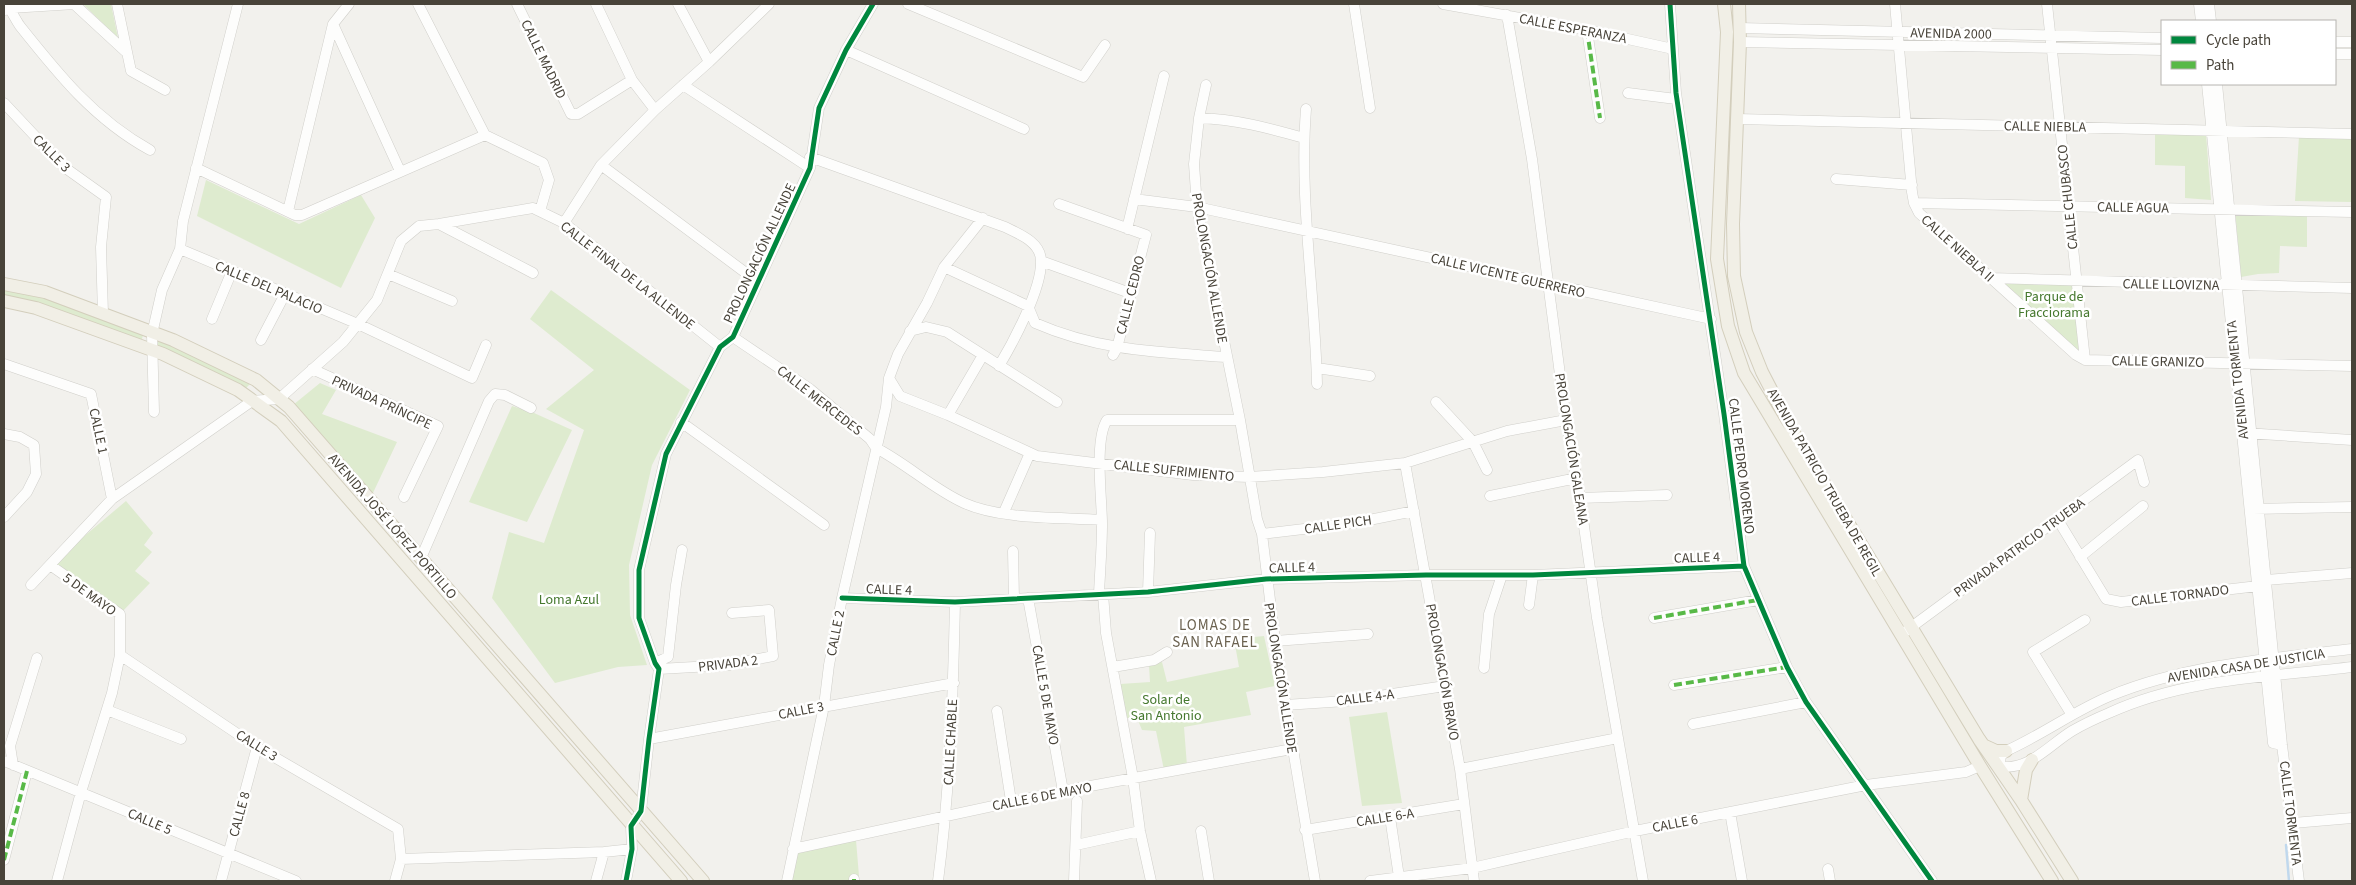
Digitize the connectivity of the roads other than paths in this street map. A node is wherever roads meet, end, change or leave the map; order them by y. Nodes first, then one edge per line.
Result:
1 (74, 4) edge
2 (117, 4) edge
3 (238, 4) edge
4 (349, 4) edge
5 (418, 4) edge
6 (517, 4) edge
7 (596, 4) edge
8 (678, 4) edge
9 (769, 4) edge
10 (873, 4) edge
11 (908, 4) edge
12 (1354, 4) edge
13 (1443, 4) edge
14 (1670, 4) edge
15 (1724, 4) edge
16 (1739, 4) edge
17 (1894, 4) edge
18 (2047, 4) edge
19 (2199, 4) edge
20 (2209, 4) edge
21 (7, 8) edge
22 (1507, 15) junction
23 (2201, 20) edge
24 (2211, 20) edge
25 (333, 24) junction
26 (1740, 28) junction
27 (1587, 30) junction
28 (2050, 35) junction
29 (1898, 38) junction
30 (2161, 38) edge
31 (1740, 42) junction
32 (2336, 42) edge
33 (2352, 42) edge
34 (1105, 46) dead end
35 (2052, 48) junction
36 (1673, 49) junction
37 (125, 50) junction
38 (846, 50) junction
39 (2161, 50) edge
40 (2336, 54) edge
41 (2352, 54) edge
42 (709, 62) junction
43 (1164, 76) dead end
44 (632, 80) junction
45 (683, 85) junction
46 (1206, 85) dead end
47 (2207, 85) edge
48 (2217, 85) edge
49 (165, 90) dead end
50 (1628, 93) dead end
51 (1676, 99) junction
52 (4, 103) edge
53 (1370, 108) dead end
54 (1306, 109) dead end
55 (655, 110) junction
56 (1199, 118) junction
57 (1600, 118) dead end
58 (1737, 119) junction
59 (1906, 123) junction
60 (2060, 127) junction
61 (1024, 129) dead end
62 (2217, 130) junction
63 (2352, 134) edge
64 (485, 135) junction
65 (1304, 138) junction
66 (150, 150) dead end
67 (810, 157) junction
68 (601, 165) junction
69 (196, 168) junction
70 (810, 168) junction
71 (400, 171) junction
72 (1836, 179) dead end
73 (1912, 185) junction
74 (1134, 199) junction
75 (1914, 203) junction
76 (1059, 204) dead end
77 (2068, 206) junction
78 (1197, 207) junction
79 (536, 210) junction
80 (2224, 210) junction
81 (288, 211) junction
82 (2352, 212) edge
83 (983, 218) junction
84 (564, 223) junction
85 (439, 224) junction
86 (1127, 228) junction
87 (1306, 231) junction
88 (1717, 244) junction
89 (1699, 245) junction
90 (180, 249) junction
91 (1041, 261) junction
92 (944, 268) junction
93 (232, 271) junction
94 (534, 273) dead end
95 (388, 274) junction
96 (1990, 278) junction
97 (758, 282) junction
98 (2076, 282) junction
99 (4, 284) edge
100 (1549, 284) junction
101 (2232, 285) junction
102 (2352, 288) edge
103 (1130, 293) junction
104 (285, 294) junction
105 (4, 301) edge
106 (452, 301) dead end
107 (1028, 306) junction
108 (103, 314) junction
109 (212, 319) dead end
110 (1710, 319) junction
111 (358, 324) junction
112 (910, 331) junction
113 (152, 334) junction
114 (733, 337) junction
115 (261, 340) dead end
116 (486, 345) dead end
117 (720, 347) junction
118 (152, 350) junction
119 (1115, 352) junction
120 (984, 356) junction
121 (1226, 357) junction
122 (2084, 360) junction
123 (2240, 363) junction
124 (4, 364) edge
125 (1000, 366) junction
126 (2352, 366) edge
127 (1317, 368) junction
128 (312, 369) junction
129 (1370, 376) dead end
130 (889, 378) junction
131 (1317, 384) dead end
132 (279, 399) junction
133 (252, 401) junction
134 (1057, 402) dead end
135 (1436, 402) dead end
136 (531, 408) dead end
137 (154, 412) dead end
138 (948, 415) junction
139 (1240, 420) junction
140 (1566, 420) junction
141 (681, 422) junction
142 (2247, 433) junction
143 (4, 434) edge
144 (2352, 440) edge
145 (1473, 442) junction
146 (876, 448) junction
147 (1030, 453) junction
148 (1100, 462) junction
149 (1406, 463) junction
150 (1487, 470) dead end
151 (1249, 477) junction
152 (1577, 478) junction
153 (2144, 482) dead end
154 (1667, 495) dead end
155 (1490, 496) dead end
156 (404, 497) dead end
157 (1580, 498) junction
158 (112, 499) junction
159 (2143, 506) dead end
160 (2352, 507) edge
161 (2254, 509) junction
162 (6, 511) edge
163 (1414, 511) junction
164 (1004, 512) junction
165 (1102, 520) junction
166 (2058, 520) junction
167 (824, 525) dead end
168 (1150, 533) dead end
169 (1262, 534) junction
170 (682, 550) dead end
171 (1013, 551) dead end
172 (2080, 557) junction
173 (421, 558) junction
174 (50, 565) junction
175 (1744, 566) junction
176 (1590, 572) junction
177 (2352, 573) edge
178 (1426, 575) junction
179 (1502, 575) junction
180 (1533, 575) junction
181 (1266, 579) junction
182 (2262, 583) junction
183 (31, 585) dead end
184 (1148, 592) junction
185 (1101, 594) junction
186 (842, 598) junction
187 (1028, 598) junction
188 (1014, 599) junction
189 (1758, 600) junction
190 (955, 602) junction
191 (1528, 605) dead end
192 (732, 614) dead end
193 (1654, 618) dead end
194 (2085, 620) dead end
195 (1906, 631) junction
196 (1368, 634) dead end
197 (1275, 641) junction
198 (2352, 649) edge
199 (1167, 652) dead end
200 (120, 655) junction
201 (37, 658) dead end
202 (2269, 658) junction
203 (657, 666) junction
204 (1113, 667) junction
205 (2352, 667) edge
206 (1484, 668) dead end
207 (1787, 668) junction
208 (2271, 676) junction
209 (954, 683) junction
210 (1674, 685) dead end
211 (1445, 686) junction
212 (1806, 702) junction
213 (1285, 705) junction
214 (824, 706) junction
215 (107, 710) junction
216 (997, 711) dead end
217 (2068, 718) junction
218 (1693, 724) dead end
219 (2071, 731) junction
220 (1618, 738) junction
221 (180, 739) dead end
222 (649, 739) junction
223 (1983, 745) junction
224 (257, 747) junction
225 (1292, 749) junction
226 (2006, 751) junction
227 (2032, 760) junction
228 (9, 763) edge
229 (1980, 766) junction
230 (1999, 766) junction
231 (1460, 769) junction
232 (27, 770) junction
233 (1134, 778) junction
234 (1866, 785) junction
235 (1063, 791) junction
236 (81, 792) junction
237 (1999, 794) junction
238 (2021, 800) junction
239 (1077, 801) dead end
240 (1011, 802) junction
241 (1464, 804) junction
242 (641, 811) junction
243 (1730, 812) junction
244 (946, 816) junction
245 (1390, 816) junction
246 (2352, 818) edge
247 (2293, 823) junction
248 (632, 826) junction
249 (1305, 830) junction
250 (1140, 831) junction
251 (1201, 831) dead end
252 (1635, 831) junction
253 (1076, 845) junction
254 (632, 849) junction
255 (793, 850) junction
256 (604, 852) junction
257 (228, 854) junction
258 (400, 859) junction
259 (4, 860) edge
260 (1472, 868) junction
261 (1828, 868) dead end
262 (1399, 877) junction
263 (57, 881) edge
264 (221, 881) edge
265 (296, 881) edge
266 (395, 881) edge
267 (596, 881) edge
268 (626, 881) edge
269 (680, 881) edge
270 (703, 881) edge
271 (786, 881) edge
272 (938, 881) edge
273 (1074, 881) edge
274 (1151, 881) edge
275 (1209, 881) edge
276 (1315, 881) edge
277 (1370, 881) edge
278 (1474, 881) edge
279 (1643, 881) edge
280 (1742, 881) edge
281 (1830, 881) edge
282 (1931, 881) edge
283 (2052, 881) edge
284 (2072, 881) edge
285 (2299, 881) edge

1 - 21 street
1 - 37 street
2 - 37 street
3 - 69 street
4 - 25 street
5 - 64 street
6 - 44 street, CALLE MADRID
7 - 44 street
8 - 42 street
9 - 42 street
10 - 38 street, PROLONGACIÓN ALLENDE
11 - 34 street
12 - 53 street
13 - 22 street, CALLE ESPERANZA
14 - 36 street, CALLE PEDRO MORENO
15 - 88 main road, AVENIDA PATRICIO TRUEBA DE REGIL
16 - 26 main road, AVENIDA PATRICIO TRUEBA DE REGIL
17 - 29 street, CALLE NIEBLA II
18 - 28 street, CALLE CHUBASCO
19 - 23 street
20 - 24 street
21 - 66 street
22 - 27 street, CALLE ESPERANZA
22 - 100 street, PROLONGACIÓN GALEANA
25 - 71 street
25 - 81 street
26 - 29 street, AVENIDA 2000
26 - 31 main road, AVENIDA PATRICIO TRUEBA DE REGIL
27 - 36 street, CALLE ESPERANZA
27 - 57 street
28 - 29 street, AVENIDA 2000
28 - 30 street, AVENIDA 2000
28 - 35 street, CALLE CHUBASCO
29 - 31 street, AVENIDA 2000
29 - 35 street, AVENIDA 2000
29 - 59 street, CALLE NIEBLA II
31 - 58 main road, AVENIDA PATRICIO TRUEBA DE REGIL
32 - 33 street
35 - 39 street, AVENIDA 2000
35 - 60 street, CALLE CHUBASCO
36 - 51 street, CALLE PEDRO MORENO
37 - 49 street
38 - 61 street
38 - 67 street, PROLONGACIÓN ALLENDE
40 - 41 street
42 - 45 street
43 - 74 street
44 - 55 street
45 - 55 street
45 - 70 street
46 - 56 street, PROLONGACIÓN ALLENDE
47 - 62 street, AVENIDA TORMENTA
48 - 62 street, AVENIDA TORMENTA
50 - 51 street
51 - 89 street, CALLE PEDRO MORENO
52 - 108 street, CALLE 3
54 - 65 street
55 - 68 street
56 - 65 street
56 - 78 street, PROLONGACIÓN ALLENDE
58 - 59 street, CALLE NIEBLA
58 - 195 main road, AVENIDA PATRICIO TRUEBA DE REGIL
59 - 60 street, CALLE NIEBLA
59 - 73 street, CALLE NIEBLA II
60 - 62 street, CALLE NIEBLA
60 - 77 street, CALLE CHUBASCO
62 - 63 street, CALLE NIEBLA
62 - 80 street, AVENIDA TORMENTA
64 - 71 street
64 - 79 street
65 - 87 street
67 - 70 street, PROLONGACIÓN ALLENDE
67 - 83 street
68 - 84 street
68 - 97 street
69 - 81 street
69 - 90 street
70 - 97 street, PROLONGACIÓN ALLENDE
71 - 81 street
72 - 73 street
73 - 75 street, CALLE NIEBLA II
74 - 78 street, CALLE VICENTE GUERRERO
74 - 86 street
75 - 77 street, CALLE AGUA
75 - 96 street, CALLE NIEBLA II
76 - 86 street
77 - 80 street, CALLE AGUA
77 - 98 street, CALLE CHUBASCO
78 - 87 street, CALLE VICENTE GUERRERO
78 - 121 street, PROLONGACIÓN ALLENDE
79 - 84 street, CALLE FINAL DE LA ALLENDE
79 - 85 street
80 - 82 street, CALLE AGUA
80 - 101 street, AVENIDA TORMENTA
83 - 91 street
83 - 92 street, CALLE 2
84 - 117 street, CALLE FINAL DE LA ALLENDE
85 - 94 street
85 - 95 street
86 - 103 street, CALLE CEDRO
87 - 100 street, CALLE VICENTE GUERRERO
87 - 127 street
88 - 89 street
88 - 195 main road, AVENIDA PATRICIO TRUEBA DE REGIL
89 - 110 street, CALLE PEDRO MORENO
90 - 93 street, CALLE DEL PALACIO
90 - 113 street
91 - 103 street
91 - 107 street
92 - 107 street
92 - 112 street, CALLE 2
93 - 104 street, CALLE DEL PALACIO
93 - 109 street
95 - 106 street
95 - 111 street
96 - 98 street, CALLE LLOVIZNA
96 - 122 street, CALLE NIEBLA II
97 - 114 street, PROLONGACIÓN ALLENDE
98 - 101 street, CALLE LLOVIZNA
98 - 122 street, CALLE CHUBASCO
99 - 108 main road, AVENIDA JOSÉ LÓPEZ PORTILLO
100 - 110 street, CALLE VICENTE GUERRERO
100 - 140 street, PROLONGACIÓN GALEANA
101 - 102 street, CALLE LLOVIZNA
101 - 123 street, AVENIDA TORMENTA
103 - 119 street, CALLE CEDRO
104 - 111 street, CALLE DEL PALACIO
104 - 115 street
105 - 118 main road, AVENIDA JOSÉ LÓPEZ PORTILLO
107 - 119 street, PROLONGACIÓN ALLENDE
107 - 125 street
108 - 113 main road, AVENIDA JOSÉ LÓPEZ PORTILLO
110 - 175 street, CALLE PEDRO MORENO
111 - 116 street, CALLE DEL PALACIO
111 - 128 street
112 - 120 street
112 - 130 street, CALLE 2
113 - 118 street
113 - 132 main road, AVENIDA JOSÉ LÓPEZ PORTILLO
114 - 117 street, PROLONGACIÓN ALLENDE
114 - 146 street, CALLE MERCEDES
117 - 141 street, PROLONGACIÓN ALLENDE
118 - 133 main road, AVENIDA JOSÉ LÓPEZ PORTILLO
118 - 137 street
119 - 121 street, PROLONGACIÓN ALLENDE
120 - 125 street
120 - 138 street
121 - 139 street, PROLONGACIÓN ALLENDE
122 - 123 street, CALLE GRANIZO
123 - 126 street, CALLE GRANIZO
123 - 142 street, AVENIDA TORMENTA
124 - 158 street, CALLE 1
125 - 134 street
127 - 129 street
127 - 131 street
128 - 132 street
128 - 156 street, PRIVADA PRÍNCIPE
130 - 138 street, CALLE SUFRIMIENTO
130 - 146 street, CALLE 2
132 - 133 street
132 - 173 main road, AVENIDA JOSÉ LÓPEZ PORTILLO
133 - 158 street, 5 DE MAYO
133 - 248 main road, AVENIDA JOSÉ LÓPEZ PORTILLO
135 - 145 street
136 - 173 street
138 - 147 street, CALLE SUFRIMIENTO
139 - 148 street
139 - 151 street, PROLONGACIÓN ALLENDE
140 - 145 street, CALLE SUFRIMIENTO
140 - 152 street, PROLONGACIÓN GALEANA
141 - 167 street
141 - 203 street, PROLONGACIÓN ALLENDE
142 - 144 street
142 - 161 street, AVENIDA TORMENTA
143 - 162 street
145 - 149 street, CALLE SUFRIMIENTO
145 - 150 street
146 - 164 street, CALLE MERCEDES
146 - 186 street, CALLE 2
147 - 148 street, CALLE SUFRIMIENTO
147 - 164 street
148 - 151 street, CALLE SUFRIMIENTO
148 - 165 street
149 - 151 street, CALLE SUFRIMIENTO
149 - 163 street, PROLONGACIÓN BRAVO
151 - 169 street, PROLONGACIÓN ALLENDE
152 - 155 street
152 - 157 street, PROLONGACIÓN GALEANA
153 - 166 street, PRIVADA PATRICIO TRUEBA
154 - 157 street
157 - 176 street, PROLONGACIÓN GALEANA
158 - 174 street, 5 DE MAYO
159 - 172 street
160 - 161 street
161 - 182 street, AVENIDA TORMENTA
163 - 169 street, CALLE PICH
163 - 178 street, PROLONGACIÓN BRAVO
164 - 165 street, CALLE MERCEDES
165 - 185 street
166 - 172 street, CALLE TORNADO
166 - 195 street, PRIVADA PATRICIO TRUEBA
168 - 184 street
169 - 181 street, PROLONGACIÓN ALLENDE
170 - 203 street
171 - 188 street
172 - 182 street, CALLE TORNADO
173 - 242 main road, AVENIDA JOSÉ LÓPEZ PORTILLO
174 - 183 street
174 - 200 street, 5 DE MAYO
175 - 176 street, CALLE 4
175 - 189 street, CALLE PEDRO MORENO
176 - 180 street, CALLE 4
176 - 220 street, PROLONGACIÓN GALEANA
177 - 182 street, CALLE TORNADO
178 - 179 street, CALLE 4
178 - 181 street, CALLE 4
178 - 211 street, PROLONGACIÓN BRAVO
179 - 180 street, CALLE 4
179 - 206 street
180 - 191 street
181 - 184 street, CALLE 4
181 - 197 street, PROLONGACIÓN ALLENDE
182 - 202 street, AVENIDA TORMENTA
184 - 185 street, CALLE 4
185 - 187 street, CALLE 4
185 - 204 street
186 - 190 street, CALLE 4
186 - 214 street, CALLE 2
187 - 188 street, CALLE 4
187 - 235 street, CALLE 5 DE MAYO
188 - 190 street, CALLE 4
189 - 193 street
189 - 207 street, CALLE PEDRO MORENO
190 - 209 street, CALLE CHABLE
192 - 203 street, PRIVADA 2
194 - 217 street
195 - 223 main road, AVENIDA PATRICIO TRUEBA DE REGIL
195 - 229 main road, AVENIDA PATRICIO TRUEBA DE REGIL
196 - 197 street
197 - 213 street, PROLONGACIÓN ALLENDE
198 - 202 street, AVENIDA CASA DE JUSTICIA
199 - 204 street
200 - 215 street, 5 DE MAYO
200 - 224 street, CALLE 3
201 - 228 street
202 - 208 street, AVENIDA TORMENTA
202 - 217 street, AVENIDA CASA DE JUSTICIA
203 - 222 street, PROLONGACIÓN ALLENDE
204 - 233 street
205 - 208 street, AVENIDA CASA DE JUSTICIA
207 - 210 street
207 - 212 street, CALLE PEDRO MORENO
208 - 219 street, AVENIDA CASA DE JUSTICIA
208 - 247 street, CALLE TORMENTA
209 - 214 street, CALLE 3
209 - 244 street, CALLE CHABLE
211 - 213 street, CALLE 4-A
211 - 231 street, PROLONGACIÓN BRAVO
212 - 218 street
212 - 234 street, CALLE PEDRO MORENO
213 - 225 street, PROLONGACIÓN ALLENDE
214 - 222 street, CALLE 3
214 - 255 street, CALLE 2
215 - 221 street
215 - 236 street, 5 DE MAYO
216 - 240 street
217 - 219 street
217 - 226 street, AVENIDA CASA DE JUSTICIA
219 - 227 street, AVENIDA CASA DE JUSTICIA
220 - 231 street
220 - 252 street, PROLONGACIÓN GALEANA
222 - 242 street, PROLONGACIÓN ALLENDE
223 - 226 main road
223 - 229 main road
223 - 230 main road, AVENIDA PATRICIO TRUEBA DE REGIL
224 - 257 street, CALLE 8
224 - 258 street, CALLE 3
225 - 233 street, CALLE 6 DE MAYO
225 - 249 street, PROLONGACIÓN ALLENDE
226 - 230 street
227 - 230 street
227 - 238 main road
228 - 232 street, CALLE 5
229 - 230 main road
229 - 234 street, CALLE 6
229 - 237 main road, AVENIDA PATRICIO TRUEBA DE REGIL
230 - 237 main road
230 - 238 main road, AVENIDA PATRICIO TRUEBA DE REGIL
231 - 241 street, PROLONGACIÓN BRAVO
232 - 236 street, CALLE 5
232 - 259 street
233 - 235 street, CALLE 6 DE MAYO
233 - 250 street
234 - 243 street, CALLE 6
234 - 282 street, CALLE PEDRO MORENO
235 - 240 street, CALLE 6 DE MAYO
236 - 257 street, CALLE 5
236 - 263 street, 5 DE MAYO
237 - 283 main road, AVENIDA PATRICIO TRUEBA DE REGIL
238 - 284 main road, AVENIDA PATRICIO TRUEBA DE REGIL
239 - 253 street
240 - 244 street, CALLE 6 DE MAYO
241 - 245 street, CALLE 6-A
241 - 260 street, PROLONGACIÓN BRAVO
242 - 248 street, PROLONGACIÓN ALLENDE
242 - 270 main road, AVENIDA JOSÉ LÓPEZ PORTILLO
243 - 252 street, CALLE 6
243 - 280 street
244 - 255 street, CALLE 6 DE MAYO
244 - 272 street, CALLE CHABLE
245 - 249 street, CALLE 6-A
245 - 262 street
246 - 247 street
247 - 285 street, CALLE TORMENTA
248 - 254 street
248 - 269 main road, AVENIDA JOSÉ LÓPEZ PORTILLO
249 - 276 street, PROLONGACIÓN ALLENDE
250 - 253 street
250 - 274 street
251 - 275 street
252 - 260 street, CALLE 6
252 - 279 street, PROLONGACIÓN GALEANA
253 - 273 street
254 - 256 street
254 - 268 street
255 - 271 street, CALLE 2
256 - 258 street
256 - 267 street
257 - 264 street, CALLE 8
257 - 265 street, CALLE 5
258 - 266 street
260 - 262 street, CALLE 6
260 - 278 street, PROLONGACIÓN BRAVO
261 - 281 street
262 - 277 street, CALLE 6

